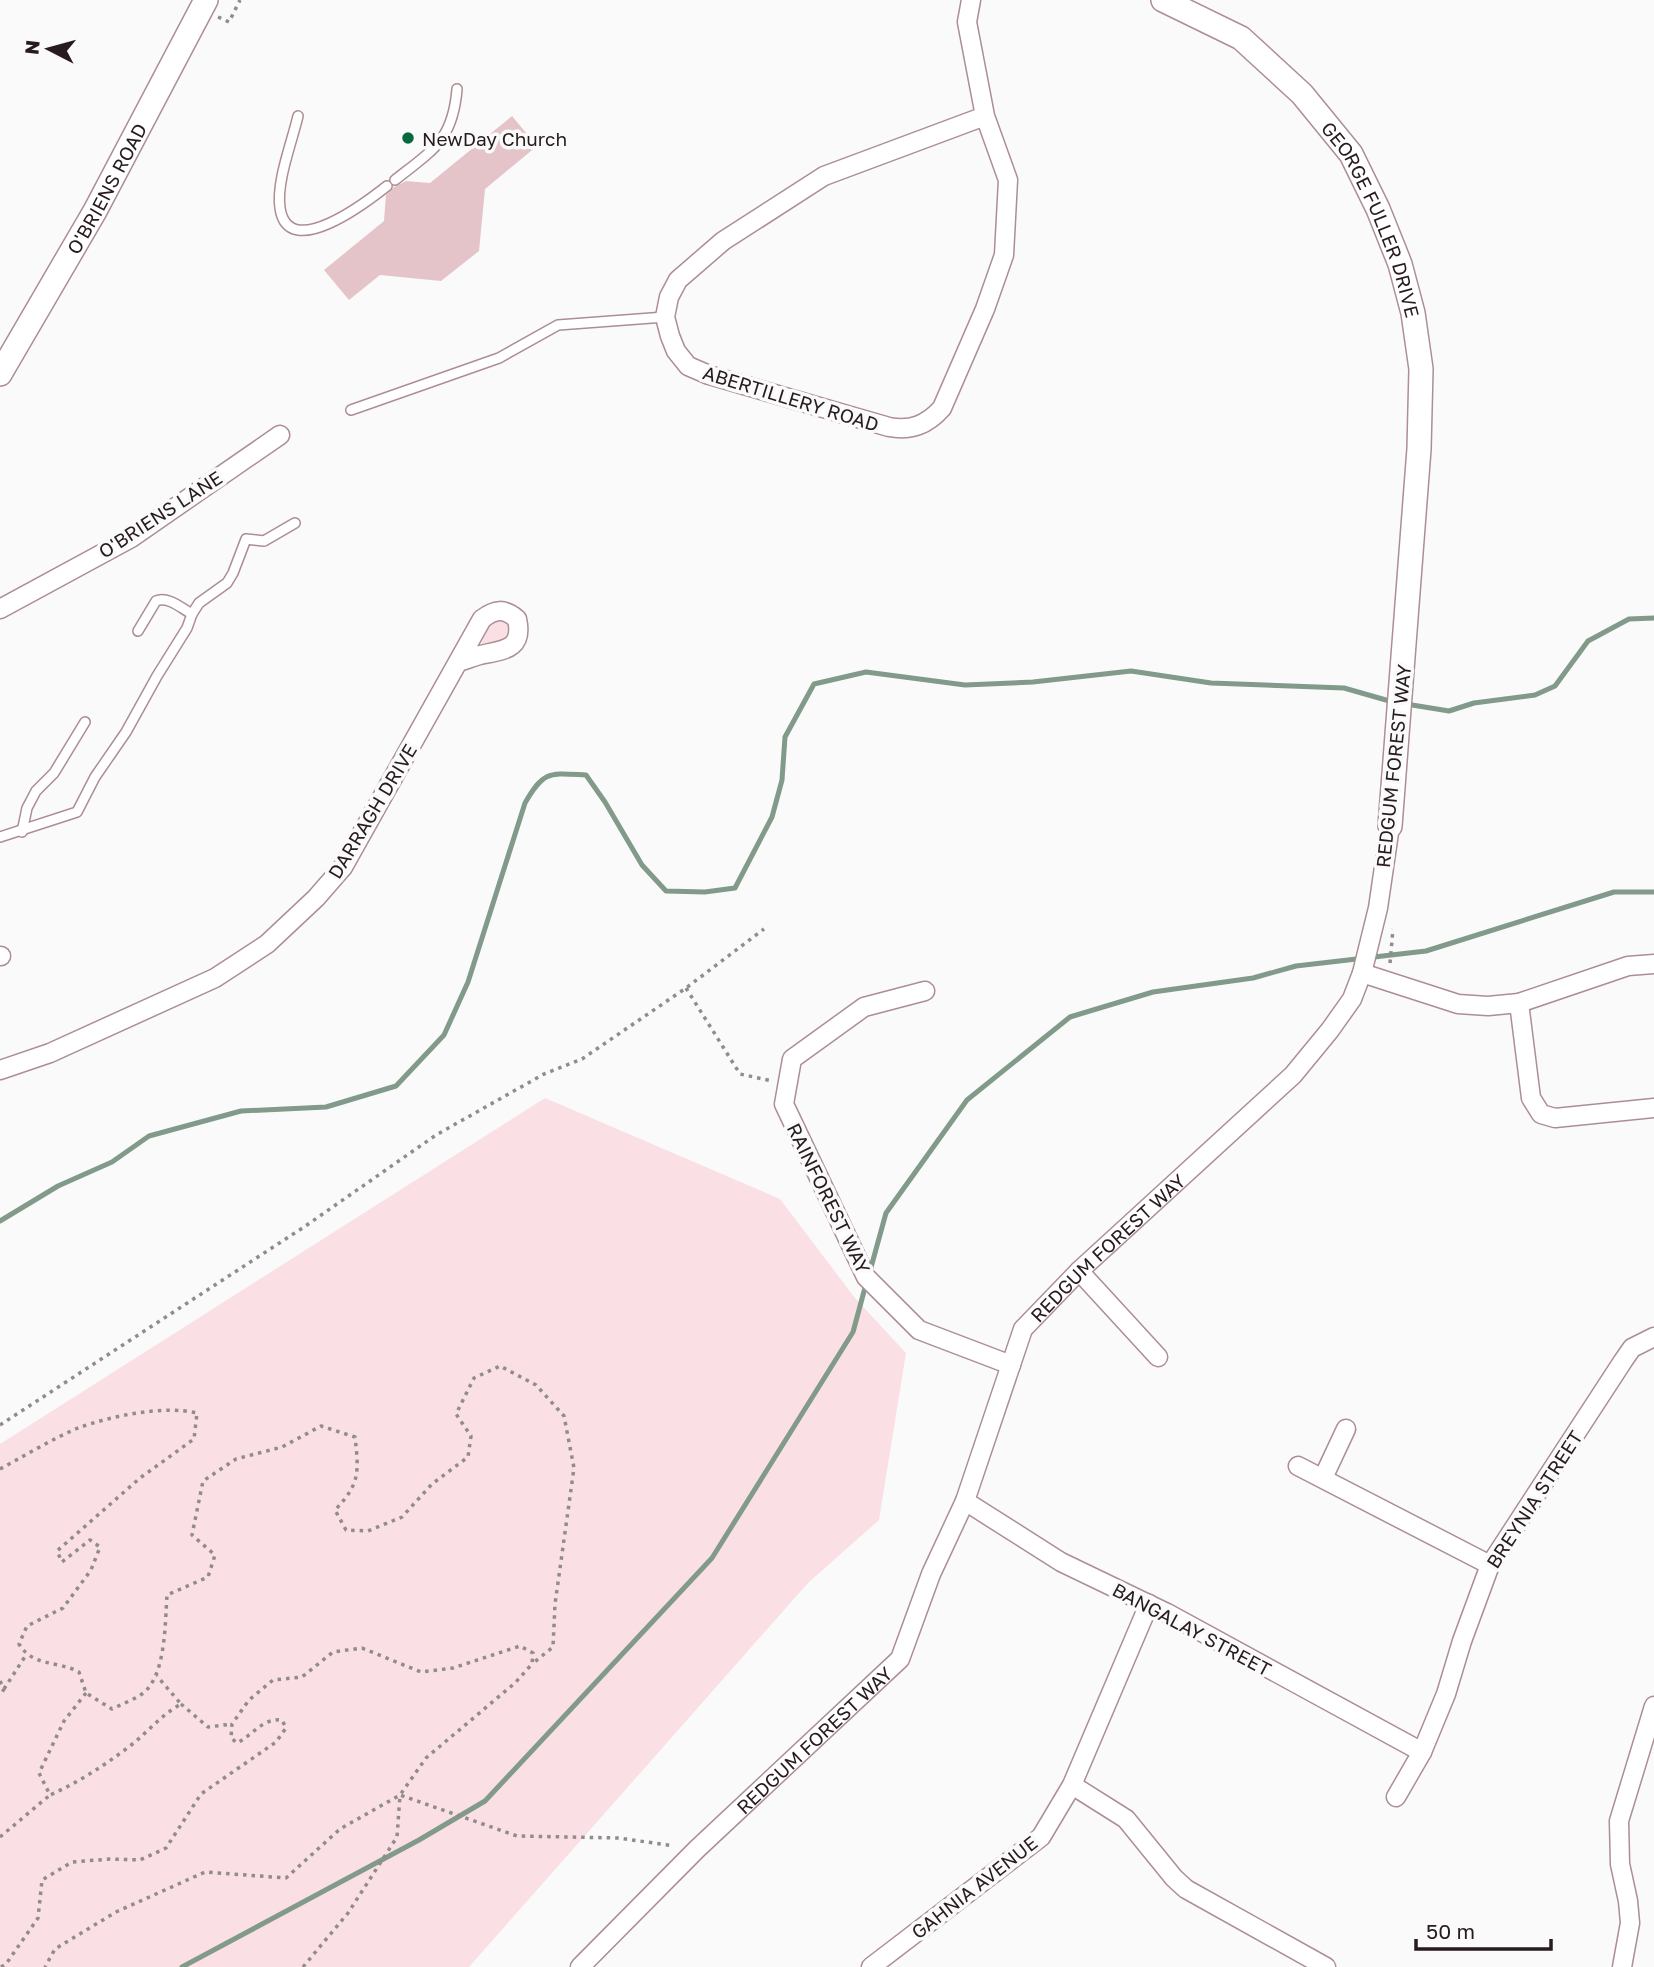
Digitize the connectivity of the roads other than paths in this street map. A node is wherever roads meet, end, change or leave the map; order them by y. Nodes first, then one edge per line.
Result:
1 (206, 0) edge
2 (971, 0) edge
3 (1163, 0) edge
4 (457, 89) dead end
5 (298, 116) dead end
6 (985, 116) junction
7 (665, 317) junction
8 (0, 374) edge
9 (351, 410) dead end
10 (280, 435) dead end
11 (295, 523) dead end
12 (1413, 524) joint
13 (0, 609) edge
14 (192, 614) junction
15 (138, 631) dead end
16 (458, 662) dead end
17 (85, 722) dead end
18 (1390, 826) joint
19 (22, 832) junction
20 (0, 837) edge
21 (1654, 964) edge
22 (1362, 973) junction
23 (925, 991) dead end
24 (1519, 1003) junction
25 (0, 1070) edge
26 (1654, 1108) edge
27 (1079, 1271) junction
28 (1654, 1337) edge
29 (1158, 1357) dead end
30 (1011, 1365) junction
31 (1346, 1429) dead end
32 (1298, 1466) dead end
33 (1323, 1478) junction
34 (965, 1501) junction
35 (1490, 1565) junction
36 (1149, 1604) junction
37 (1654, 1706) edge
38 (1422, 1752) junction
39 (1072, 1785) junction
40 (1396, 1797) dead end
41 (580, 1967) edge
42 (871, 1967) edge
43 (1326, 1967) edge
44 (1622, 1967) edge

1 - 8 street, O'BRIENS ROAD
2 - 6 street, ABERTILLERY ROAD
3 - 12 street, GEORGE FULLER DRIVE
4 - 5 lane
6 - 7 street
6 - 7 street, ABERTILLERY ROAD
7 - 9 lane
10 - 13 street, O'BRIENS LANE
11 - 14 lane
12 - 18 street, REDGUM FOREST WAY
14 - 15 lane
14 - 19 lane
16 - 25 street, DARRAGH DRIVE
17 - 19 lane
18 - 22 street, REDGUM FOREST WAY
19 - 20 lane
21 - 24 street
22 - 24 street
22 - 27 street, REDGUM FOREST WAY
23 - 30 street, RAINFOREST WAY
24 - 26 street
27 - 29 street
27 - 30 street, REDGUM FOREST WAY
28 - 35 street, BREYNIA STREET
30 - 34 street, REDGUM FOREST WAY
31 - 33 street
32 - 33 street
33 - 35 street
34 - 36 street, BANGALAY STREET
34 - 41 street, REDGUM FOREST WAY
35 - 38 street, BREYNIA STREET
36 - 38 street, BANGALAY STREET
36 - 39 street, GAHNIA AVENUE
37 - 44 street
38 - 40 street, BREYNIA STREET
39 - 42 street, GAHNIA AVENUE
39 - 43 street

